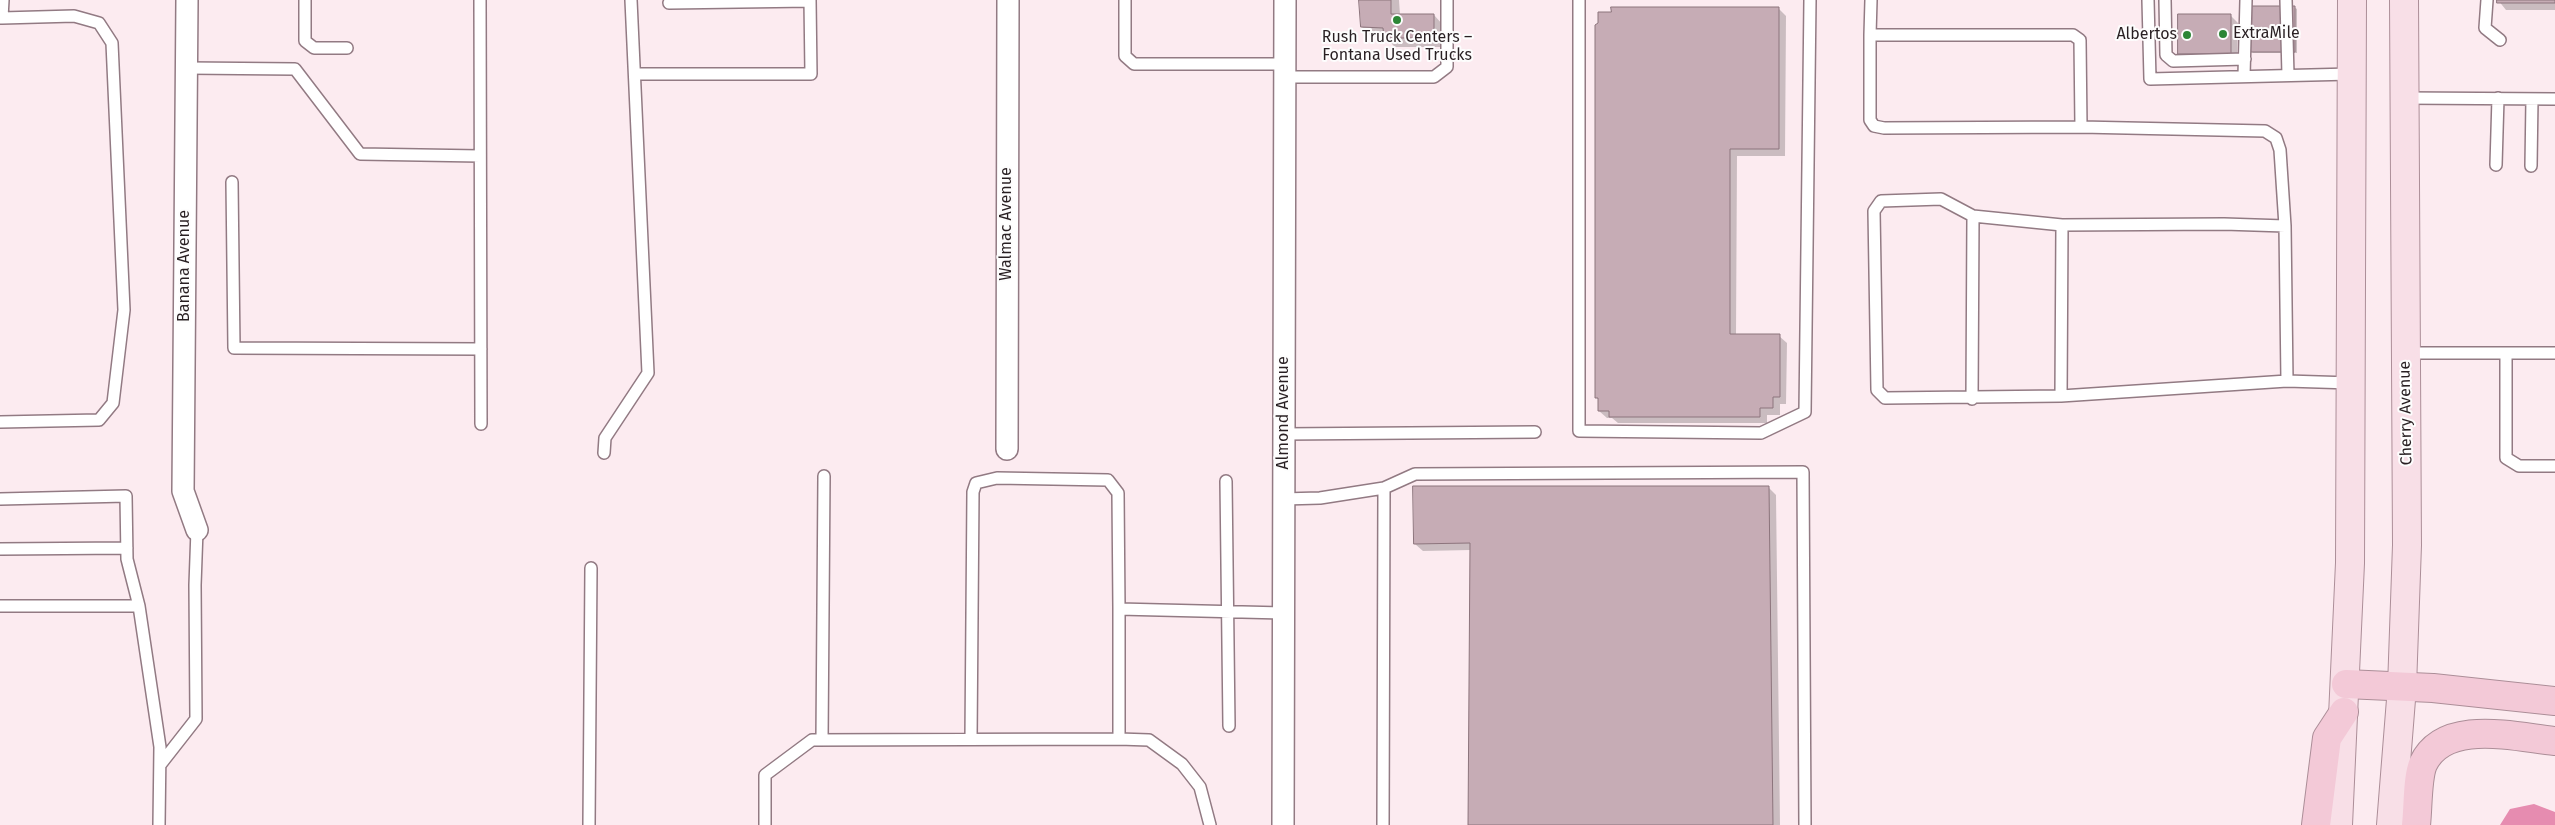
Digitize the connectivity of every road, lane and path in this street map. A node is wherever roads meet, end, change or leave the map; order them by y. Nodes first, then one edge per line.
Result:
1 (2, 0) edge
2 (187, 0) edge
3 (306, 0) edge
4 (480, 0) edge
5 (631, 0) edge
6 (810, 0) edge
7 (1008, 0) edge
8 (1125, 0) edge
9 (1285, 0) edge
10 (1447, 0) edge
11 (1579, 0) edge
12 (1810, 0) edge
13 (1871, 0) edge
14 (2148, 0) edge
15 (2165, 0) edge
16 (2246, 0) edge
17 (2286, 0) edge
18 (2352, 0) edge
19 (2404, 0) edge
20 (2487, 0) edge
21 (669, 3) dead end
22 (1, 18) edge
23 (1870, 35) junction
24 (2500, 40) dead end
25 (347, 48) dead end
26 (2245, 59) junction
27 (187, 68) junction
28 (1285, 71) junction
29 (636, 74) junction
30 (2351, 74) junction
31 (2288, 75) junction
32 (2244, 76) junction
33 (2404, 98) junction
34 (2498, 98) junction
35 (2532, 99) junction
36 (2555, 99) edge
37 (2081, 127) junction
38 (480, 156) junction
39 (2496, 165) dead end
40 (2531, 166) dead end
41 (232, 182) dead end
42 (1973, 216) junction
43 (2062, 225) junction
44 (2285, 226) junction
45 (481, 349) junction
46 (2406, 353) junction
47 (2506, 353) junction
48 (2555, 353) edge
49 (2287, 381) junction
50 (2351, 383) junction
51 (2061, 396) junction
52 (1972, 399) junction
53 (0, 422) edge
54 (481, 424) dead end
55 (1535, 432) dead end
56 (1284, 434) junction
57 (1007, 449) dead end
58 (604, 453) dead end
59 (2555, 466) edge
60 (824, 476) dead end
61 (1226, 481) dead end
62 (1384, 488) junction
63 (1283, 499) junction
64 (0, 500) edge
65 (197, 530) joint
66 (127, 548) junction
67 (0, 549) edge
68 (592, 568) dead end
69 (0, 606) edge
70 (139, 606) junction
71 (1119, 609) junction
72 (1228, 611) junction
73 (1283, 612) junction
74 (2346, 684) junction
75 (2402, 687) junction
76 (2555, 701) edge
77 (2344, 712) junction
78 (1229, 726) dead end
79 (970, 739) junction
80 (1118, 739) junction
81 (822, 740) junction
82 (2555, 741) edge
83 (160, 765) junction
84 (160, 825) edge
85 (589, 825) edge
86 (765, 825) edge
87 (1210, 825) edge
88 (1284, 825) edge
89 (1383, 825) edge
90 (1805, 825) edge
91 (2316, 825) edge
92 (2338, 825) edge
93 (2390, 825) edge
94 (2416, 825) edge

1 - 22 lane
2 - 27 street, Banana Avenue
3 - 25 lane
4 - 38 lane
5 - 29 lane
6 - 21 lane
6 - 29 lane
7 - 57 street, Walmac Avenue
8 - 28 lane
9 - 28 street, Almond Avenue
10 - 28 lane
11 - 12 lane
13 - 23 lane
14 - 32 lane
15 - 26 lane
16 - 26 lane
17 - 31 lane
18 - 30 main road
19 - 33 main road, Cherry Avenue
20 - 24 lane
22 - 53 lane
23 - 37 lane
23 - 37 lane
26 - 32 lane
27 - 38 lane
27 - 65 street, Banana Avenue
28 - 56 street, Almond Avenue
29 - 58 lane
30 - 31 lane
30 - 50 main road
31 - 32 lane
33 - 34 lane
33 - 46 main road, Cherry Avenue
34 - 35 lane
34 - 39 lane
35 - 36 lane
35 - 40 lane
37 - 44 lane
38 - 45 lane
41 - 45 lane
42 - 43 lane
42 - 52 lane
42 - 52 lane
43 - 44 lane
43 - 51 lane
44 - 49 lane
45 - 54 lane
46 - 47 lane
46 - 75 main road, Cherry Avenue
47 - 48 lane
47 - 59 lane
49 - 50 lane
49 - 51 lane
50 - 74 main road
51 - 52 lane
55 - 56 lane
56 - 63 street, Almond Avenue
60 - 81 lane
61 - 72 lane
62 - 63 lane
62 - 89 lane
62 - 90 lane
63 - 73 street, Almond Avenue
64 - 66 lane
65 - 83 lane
66 - 67 lane
66 - 70 lane
68 - 85 lane
69 - 70 lane
70 - 83 lane
71 - 72 lane
71 - 79 lane
71 - 80 lane
72 - 73 lane
72 - 78 lane
73 - 88 street, Almond Avenue
74 - 75 highway
74 - 77 main road
75 - 76 highway
75 - 93 main road, Cherry Avenue
77 - 91 highway
77 - 92 main road
79 - 80 lane
79 - 81 lane
80 - 87 lane
81 - 86 lane
82 - 94 highway
83 - 84 lane

